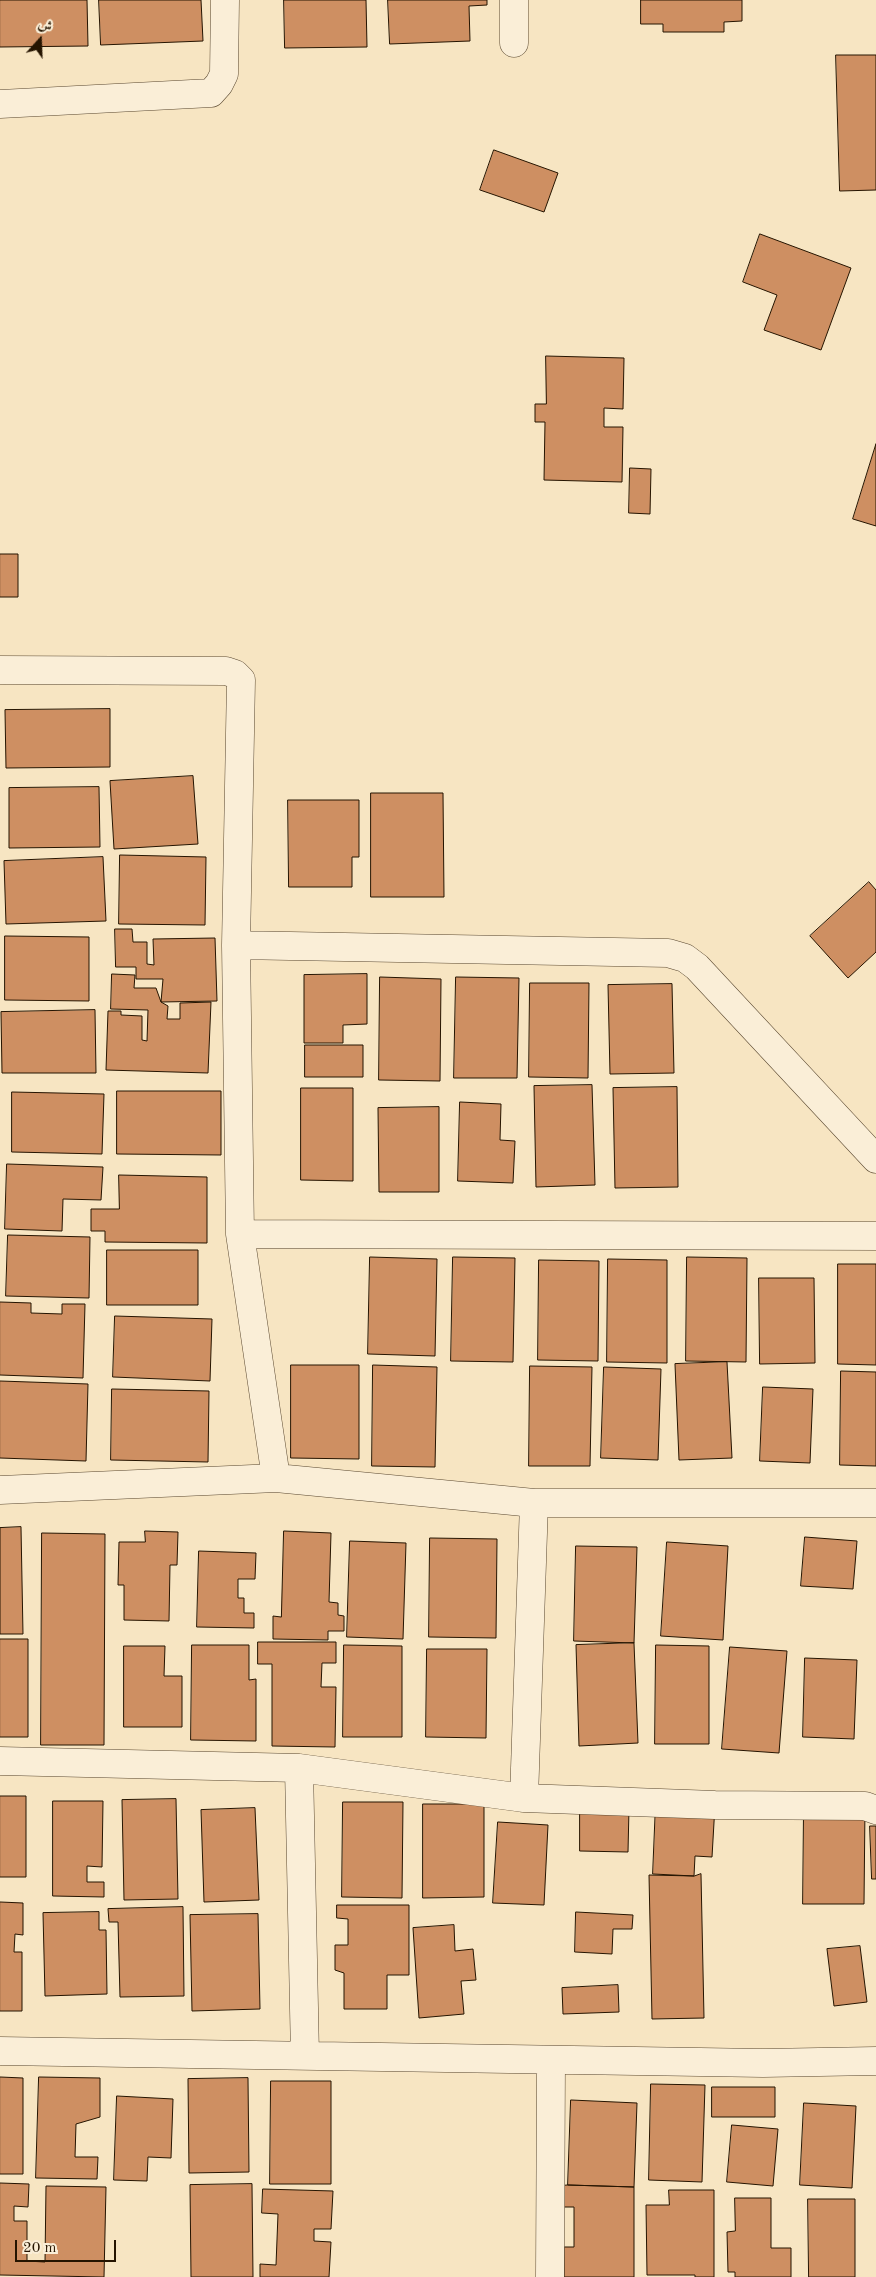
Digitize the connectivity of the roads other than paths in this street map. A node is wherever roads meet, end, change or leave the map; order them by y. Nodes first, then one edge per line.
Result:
1 (225, 0) edge
2 (514, 0) edge
3 (514, 44) dead end
4 (0, 104) edge
5 (0, 670) edge
6 (236, 945) junction
7 (876, 1159) edge
8 (240, 1234) junction
9 (876, 1236) edge
10 (276, 1478) junction
11 (0, 1490) edge
12 (534, 1503) junction
13 (876, 1503) edge
14 (0, 1761) edge
15 (299, 1768) junction
16 (524, 1798) junction
17 (876, 1810) edge
18 (0, 2051) edge
19 (305, 2056) junction
20 (551, 2060) junction
21 (876, 2061) edge
22 (550, 2277) edge

1 - 4 street
2 - 3 street
5 - 6 street
6 - 7 street
6 - 8 street
8 - 9 street
8 - 10 street
10 - 11 street
10 - 12 street
12 - 13 street
12 - 16 street
14 - 15 street
15 - 16 street
15 - 19 street
16 - 17 street
18 - 19 street
19 - 20 street
20 - 21 street
20 - 22 street

